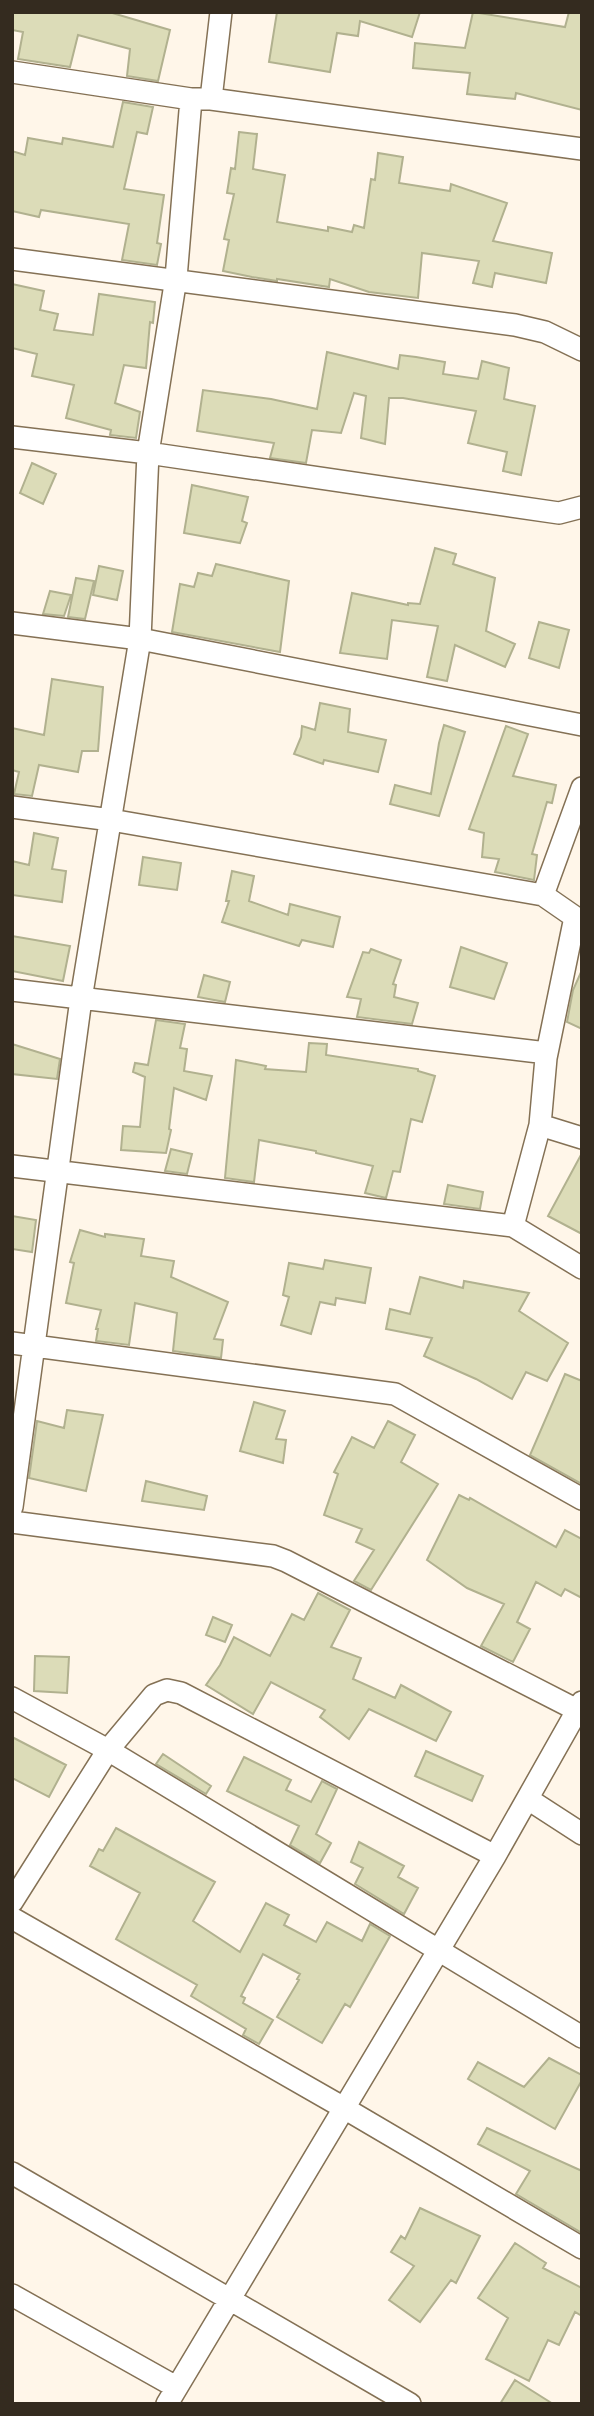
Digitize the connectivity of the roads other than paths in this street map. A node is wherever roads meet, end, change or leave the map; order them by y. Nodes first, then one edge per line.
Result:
1 (221, 12) edge
2 (12, 72) edge
3 (201, 99) junction
4 (582, 149) edge
5 (12, 259) edge
6 (176, 278) junction
7 (582, 350) edge
8 (12, 437) edge
9 (148, 453) junction
10 (582, 507) edge
11 (12, 623) edge
12 (141, 639) junction
13 (582, 725) edge
14 (582, 788) edge
15 (12, 807) edge
16 (111, 820) junction
17 (543, 895) junction
18 (578, 919) edge
19 (12, 990) edge
20 (81, 999) junction
21 (547, 1053) junction
22 (540, 1125) junction
23 (582, 1138) edge
24 (12, 1166) edge
25 (56, 1171) junction
26 (513, 1226) junction
27 (582, 1268) edge
28 (23, 1344) edge
29 (582, 1499) edge
30 (12, 1507) edge
31 (12, 1522) edge
32 (12, 1698) edge
33 (579, 1706) edge
34 (108, 1750) junction
35 (528, 1799) junction
36 (582, 1834) edge
37 (495, 1856) junction
38 (12, 1902) edge
39 (12, 1918) edge
40 (437, 1950) junction
41 (582, 2038) edge
42 (344, 2108) junction
43 (12, 2173) edge
44 (582, 2248) edge
45 (12, 2295) edge
46 (230, 2300) junction
47 (172, 2395) edge
48 (410, 2404) edge

1 - 3 street
2 - 3 street
3 - 4 street
3 - 6 street
5 - 6 street
6 - 7 street
6 - 9 street
8 - 9 street
9 - 10 street
9 - 12 street
11 - 12 street
12 - 13 street
12 - 16 street
14 - 17 street
15 - 16 street
16 - 17 street
16 - 20 street
17 - 18 street
18 - 21 street
19 - 20 street
20 - 21 street
20 - 25 street
21 - 22 street
22 - 23 street
22 - 26 street
24 - 25 street
25 - 26 street
25 - 28 street
26 - 27 street
28 - 29 street
28 - 30 street
31 - 33 street
32 - 34 street
33 - 35 street
34 - 37 street
34 - 38 street
34 - 40 street
35 - 36 street
35 - 37 street
37 - 40 street
39 - 42 street
40 - 41 street
40 - 42 street
42 - 44 street
42 - 46 street
43 - 46 street
45 - 47 street
46 - 47 street
46 - 48 street

